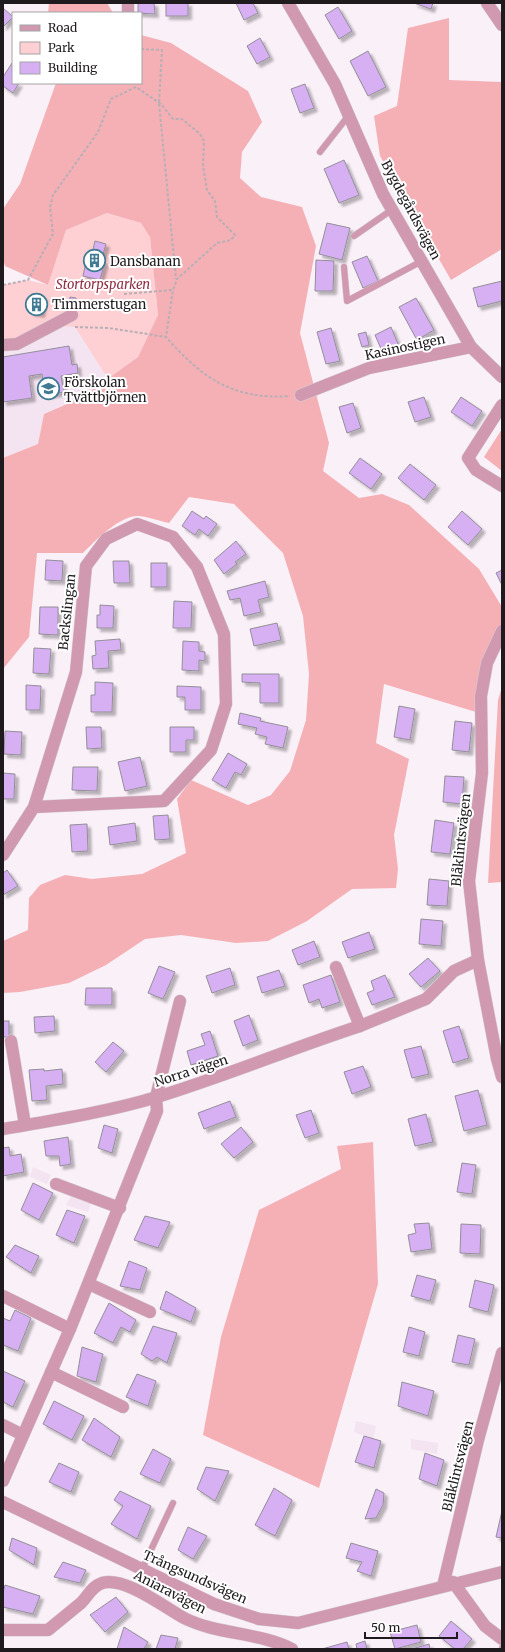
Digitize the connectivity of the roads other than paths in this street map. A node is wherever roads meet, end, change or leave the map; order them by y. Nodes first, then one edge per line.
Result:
1 (288, 3) edge
2 (487, 3) edge
3 (502, 25) edge
4 (349, 115) junction
5 (320, 152) dead end
6 (392, 209) junction
7 (354, 236) dead end
8 (422, 261) junction
9 (344, 267) dead end
10 (72, 315) dead end
11 (3, 345) edge
12 (471, 347) junction
13 (502, 377) edge
14 (301, 395) road end
15 (502, 405) edge
16 (502, 486) edge
17 (502, 631) edge
18 (34, 806) junction
19 (3, 855) edge
20 (478, 960) junction
21 (336, 967) dead end
22 (180, 1001) dead end
23 (360, 1026) junction
24 (11, 1041) dead end
25 (499, 1049) edge
26 (502, 1077) edge
27 (156, 1098) junction
28 (25, 1125) junction
29 (3, 1129) edge
30 (56, 1184) dead end
31 (120, 1208) junction
32 (88, 1284) junction
33 (3, 1296) edge
34 (150, 1312) dead end
35 (70, 1329) junction
36 (502, 1353) edge
37 (51, 1372) junction
38 (123, 1407) dead end
39 (3, 1425) edge
40 (24, 1435) junction
41 (3, 1481) edge
42 (3, 1502) edge
43 (173, 1503) dead end
44 (142, 1569) junction
45 (502, 1572) edge
46 (448, 1584) junction
47 (3, 1630) edge
48 (502, 1639) edge
49 (292, 1649) edge

1 - 4 street, Bygdegårdsvägen
2 - 3 street
4 - 5 lane
4 - 6 street, Bygdegårdsvägen
6 - 7 lane
6 - 8 street, Bygdegårdsvägen
8 - 9 lane
8 - 12 street, Bygdegårdsvägen
10 - 11 street
12 - 13 street, Bygdegårdsvägen
12 - 14 street, Kasinostigen
15 - 16 street
17 - 20 street, Blåklintsvägen
18 - 18 street, Backslingan
18 - 19 street, Backslingan
20 - 23 street, Norra vägen
20 - 25 street, Blåklintsvägen
21 - 23 street
22 - 27 street
23 - 27 street, Norra vägen
24 - 28 street
25 - 26 street, Blåklintsvägen
27 - 28 street, Norra vägen
27 - 31 street
28 - 29 street, Norra vägen
30 - 31 street
31 - 32 street
32 - 34 street
32 - 35 street
33 - 35 street
35 - 37 street
36 - 46 street, Blåklintsvägen
37 - 38 street
37 - 40 street
39 - 40 street
40 - 41 street
42 - 44 street, Trångsundsvägen
43 - 44 lane
44 - 46 street, Trångsundsvägen
45 - 46 street, Trångsundsvägen
46 - 48 street
47 - 49 street, Aniaravägen

